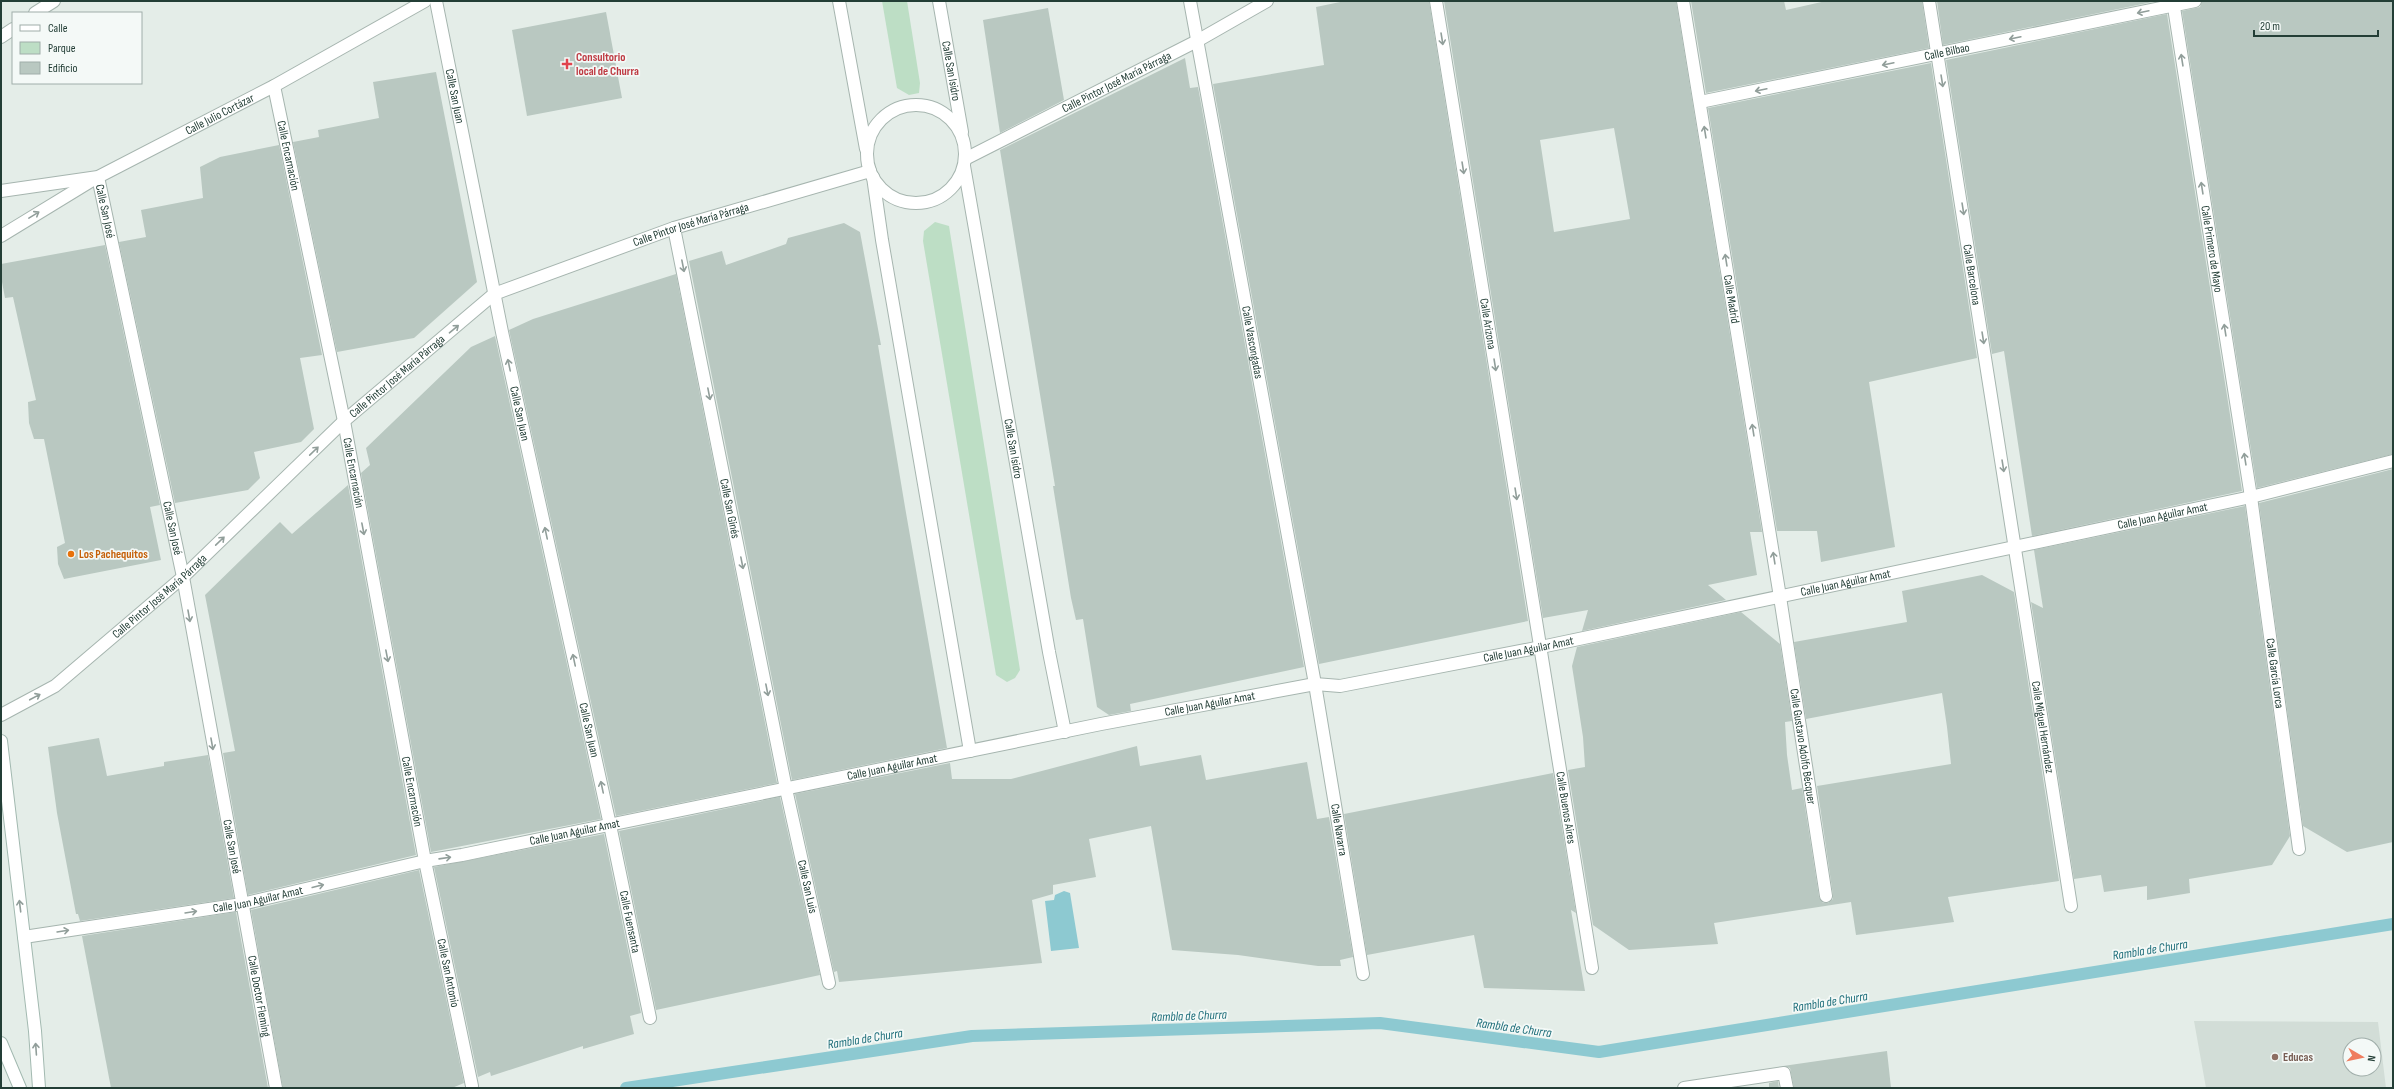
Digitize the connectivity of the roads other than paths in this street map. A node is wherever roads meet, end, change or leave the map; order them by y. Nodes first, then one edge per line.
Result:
1 (54, 1) edge
2 (425, 1) edge
3 (436, 1) edge
4 (840, 1) edge
5 (939, 1) edge
6 (1190, 1) edge
7 (1267, 1) edge
8 (1436, 1) edge
9 (1683, 1) edge
10 (1929, 1) edge
11 (2195, 1) edge
12 (2173, 3) edge
13 (37, 12) edge
14 (12, 29) edge
15 (1, 37) edge
16 (1197, 41) junction
17 (1938, 54) junction
18 (274, 86) junction
19 (1700, 102) junction
20 (963, 140) junction
21 (867, 156) junction
22 (964, 163) junction
23 (871, 174) junction
24 (98, 177) junction
25 (1, 191) edge
26 (674, 228) junction
27 (1, 236) edge
28 (494, 294) junction
29 (344, 421) junction
30 (2393, 461) edge
31 (2251, 497) junction
32 (2016, 547) junction
33 (182, 578) junction
34 (1780, 597) junction
35 (1540, 647) junction
36 (1315, 684) junction
37 (1, 715) edge
38 (1066, 732) junction
39 (1, 741) edge
40 (970, 751) junction
41 (786, 789) junction
42 (610, 825) junction
43 (2299, 849) dead end
44 (425, 860) junction
45 (1826, 896) dead end
46 (242, 904) junction
47 (2071, 906) dead end
48 (24, 937) junction
49 (1592, 968) dead end
50 (1363, 974) dead end
51 (828, 983) dead end
52 (650, 1018) dead end
53 (1, 1043) edge
54 (472, 1086) dead end
55 (20, 1088) edge
56 (39, 1088) edge
57 (276, 1088) edge
58 (1684, 1088) edge
59 (1787, 1088) edge

1 - 13 street
2 - 18 street, Calle Julio Cortázar
3 - 28 street, Calle San Juan
4 - 21 street
5 - 20 street, Calle San Isidro
6 - 16 street, Calle Vascongadas
7 - 16 street, Calle Pintor José María Párraga
8 -> 35 street, Calle Arizona
9 - 19 street, Calle Madrid
10 - 17 street, Calle Barcelona
11 - 12 street, Calle Bilbao
12 -> 17 street, Calle Bilbao
31 -> 12 street, Calle Primero de Mayo
14 - 15 street
16 - 22 street, Calle Pintor José María Párraga
16 - 36 street, Calle Vascongadas
17 -> 19 street, Calle Bilbao
17 -> 32 street, Calle Barcelona
18 - 24 street, Calle Julio Cortázar
18 - 29 street, Calle Encarnación
34 -> 19 street, Calle Madrid
20 - 21 street
20 - 22 street
21 - 23 street
22 - 23 street
22 - 38 street, Calle San Isidro
23 - 26 street, Calle Pintor José María Párraga
23 - 40 street
24 - 25 street, Calle Julio Cortázar
27 -> 24 street
24 - 33 street, Calle San José
26 - 28 street, Calle Pintor José María Párraga
26 -> 41 street, Calle San Ginés
29 -> 28 street, Calle Pintor José María Párraga
42 -> 28 street, Calle San Juan
33 -> 29 street, Calle Pintor José María Párraga
29 -> 44 street, Calle Encarnación
30 - 31 street, Calle Juan Aguilar Amat
31 - 32 street, Calle Juan Aguilar Amat
31 - 43 street, Calle García Lorca
32 - 34 street, Calle Juan Aguilar Amat
32 - 47 street, Calle Miguel Hernández
37 -> 33 street, Calle Pintor José María Párraga
33 -> 46 street, Calle San José
34 - 35 street, Calle Juan Aguilar Amat
34 - 45 street, Calle Gustavo Adolfo Bécquer
35 - 36 street, Calle Juan Aguilar Amat
35 - 49 street, Calle Buenos Aires
36 - 38 street, Calle Juan Aguilar Amat
36 - 50 street, Calle Navarra
38 - 40 street, Calle Juan Aguilar Amat
48 -> 39 street
40 - 41 street, Calle Juan Aguilar Amat
41 - 42 street, Calle Juan Aguilar Amat
41 - 51 street, Calle San Luis
44 -> 42 street, Calle Juan Aguilar Amat
42 - 52 street, Calle Fuensanta
46 -> 44 street, Calle Juan Aguilar Amat
44 - 54 street, Calle San Antonio
48 -> 46 street, Calle Juan Aguilar Amat
46 - 57 street, Calle Doctor Fleming
56 -> 48 street
53 - 55 street
58 - 59 street

